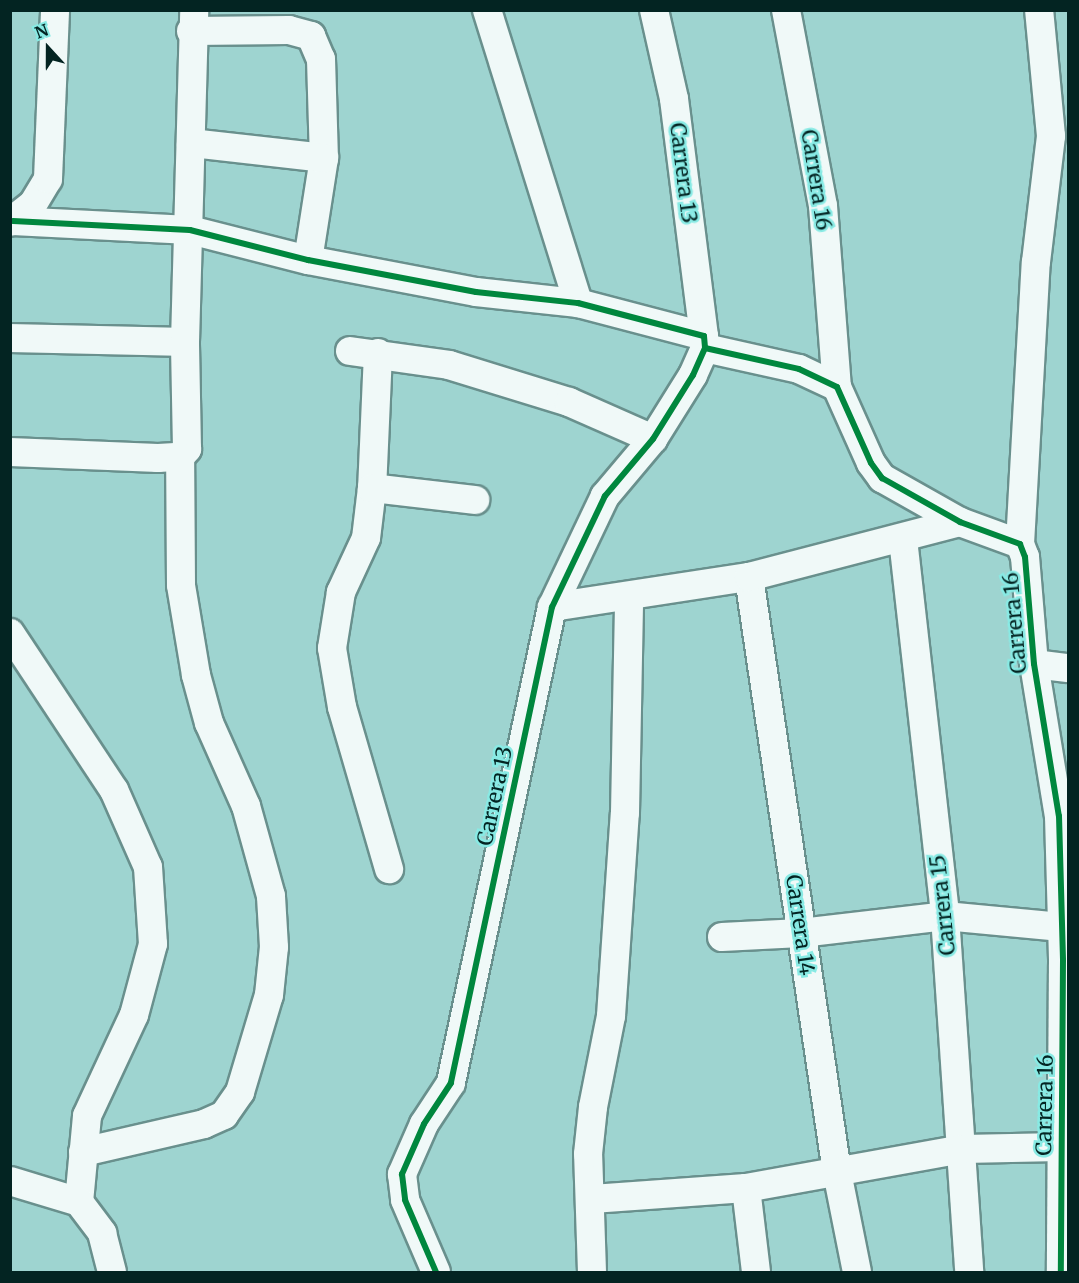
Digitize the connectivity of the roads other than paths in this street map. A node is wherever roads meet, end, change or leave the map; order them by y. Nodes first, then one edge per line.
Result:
1 (55, 10) edge
2 (487, 10) edge
3 (654, 10) edge
4 (786, 10) edge
5 (1040, 10) edge
6 (192, 21) edge
7 (191, 143) junction
8 (324, 158) junction
9 (12, 221) edge
10 (190, 230) junction
11 (308, 260) junction
12 (578, 303) junction
13 (10, 338) edge
14 (185, 342) junction
15 (705, 342) junction
16 (350, 351) dead end
17 (378, 353) junction
18 (837, 387) junction
19 (653, 439) junction
20 (10, 452) edge
21 (180, 457) junction
22 (372, 488) junction
23 (475, 500) dead end
24 (960, 522) junction
25 (903, 539) junction
26 (1020, 543) junction
27 (749, 577) junction
28 (628, 597) junction
29 (552, 607) junction
30 (10, 633) edge
31 (1034, 664) junction
32 (1068, 668) edge
33 (1064, 817) edge
34 (389, 869) dead end
35 (945, 916) junction
36 (1061, 927) junction
37 (801, 933) junction
38 (722, 937) dead end
39 (1066, 960) edge
40 (1065, 1109) edge
41 (1060, 1147) junction
42 (963, 1149) junction
43 (83, 1152) junction
44 (837, 1172) junction
45 (10, 1181) edge
46 (746, 1188) junction
47 (592, 1199) junction
48 (79, 1202) junction
49 (1065, 1239) edge
50 (112, 1272) edge
51 (436, 1272) edge
52 (592, 1272) edge
53 (756, 1272) edge
54 (857, 1272) edge
55 (969, 1272) edge
56 (1060, 1272) edge

1 - 9 street
2 - 12 street
3 - 15 street, Carrera 13
4 - 18 street, Carrera 16
5 - 26 street
6 - 7 street
6 - 8 street
7 - 8 street
7 - 10 street
8 - 11 street
9 - 10 street
10 - 11 street
10 - 14 street
11 - 12 street
12 - 15 street
13 - 14 street
14 - 21 street
15 - 18 street
15 - 19 street, Carrera 13
16 - 17 street
17 - 19 street
17 - 22 street
18 - 24 street, Carrera 16
19 - 29 street, Carrera 13
20 - 21 street
21 - 43 street
22 - 23 street
22 - 34 street
24 - 25 street
24 - 26 street, Carrera 16
25 - 27 street
25 - 35 street, Carrera 15
26 - 31 street, Carrera 16
27 - 28 street
27 - 37 street, Carrera 14
28 - 29 street
28 - 47 street
29 - 51 street, Carrera 13
30 - 43 street
31 - 32 street
31 - 33 street, Carrera 16
33 - 36 street, Carrera 16
35 - 36 street
35 - 37 street
35 - 42 street, Carrera 15
36 - 39 street, Carrera 16
37 - 38 street
37 - 44 street, Carrera 14
39 - 40 street, Carrera 16
40 - 41 street, Carrera 16
41 - 42 street
41 - 49 street, Carrera 16
42 - 44 street
42 - 55 street, Carrera 15
43 - 48 street
44 - 46 street
44 - 54 street, Carrera 14
45 - 48 street
46 - 47 street
46 - 53 street
47 - 52 street
48 - 50 street
49 - 56 street, Carrera 16

